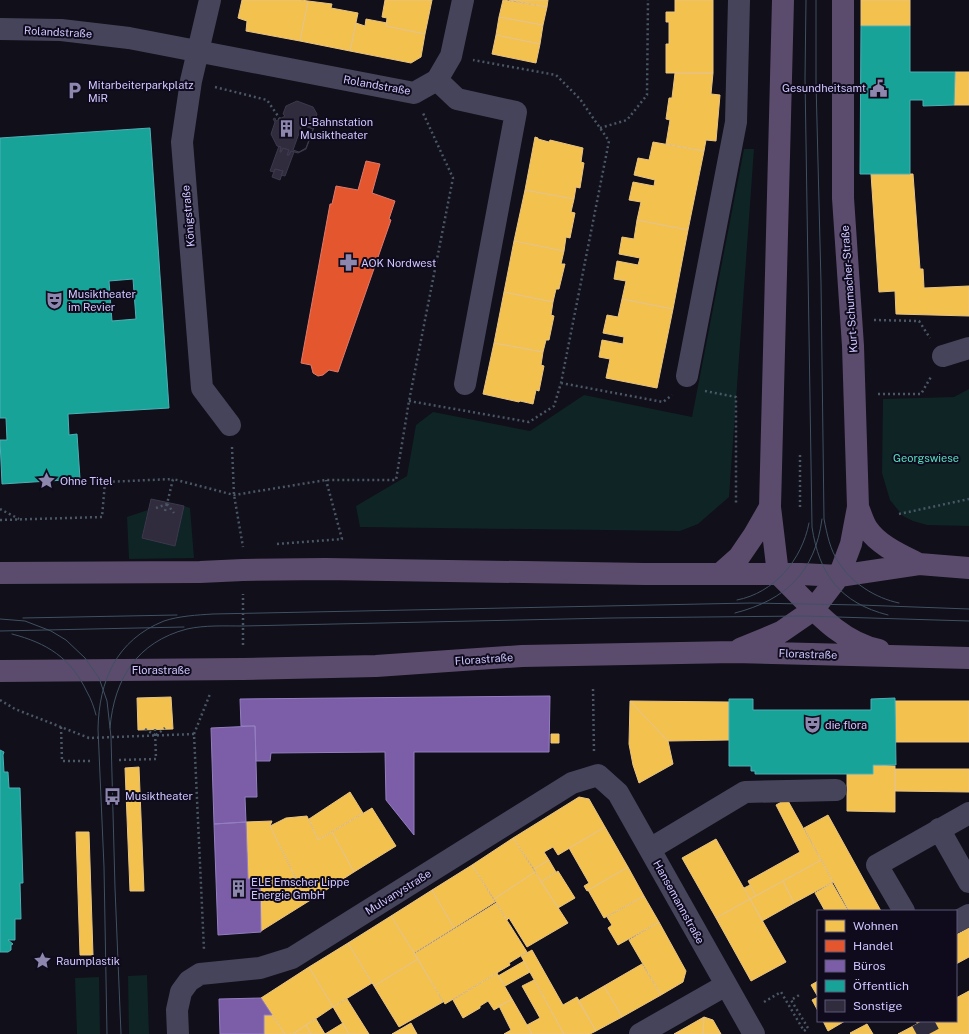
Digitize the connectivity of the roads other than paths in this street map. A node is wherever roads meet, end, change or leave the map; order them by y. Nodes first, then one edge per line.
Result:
1 (210, 0) edge
2 (463, 0) edge
3 (739, 0) edge
4 (783, 0) edge
5 (843, 0) edge
6 (0, 29) edge
7 (199, 52) junction
8 (436, 80) junction
9 (969, 348) edge
10 (944, 356) road end
11 (685, 381) road end
12 (465, 384) dead end
13 (230, 425) road end
14 (770, 507) junction
15 (858, 507) junction
16 (918, 564) junction
17 (969, 568) edge
18 (0, 573) edge
19 (721, 574) junction
20 (778, 574) junction
21 (839, 576) junction
22 (813, 610) junction
23 (734, 652) junction
24 (910, 657) junction
25 (969, 658) edge
26 (0, 671) edge
27 (598, 775) joint
28 (836, 790) dead end
29 (969, 813) edge
30 (939, 829) junction
31 (650, 849) junction
32 (969, 882) edge
33 (903, 910) edge
34 (969, 915) edge
35 (957, 921) edge
36 (726, 985) junction
37 (178, 1034) edge
38 (640, 1034) edge
39 (754, 1034) edge

1 - 7 street, Königstraße
2 - 8 street
3 - 11 street
4 - 14 main road
5 - 15 main road, Kurt-Schumacher-Straße
6 - 7 street, Rolandstraße
7 - 8 street, Rolandstraße
7 - 13 street, Königstraße
8 - 12 street
9 - 10 street
14 - 19 main road
14 - 20 main road
15 - 16 main road
15 - 21 main road, Kurt-Schumacher-Straße
16 - 17 main road
16 - 21 main road
18 - 19 main road
19 - 20 main road
20 - 21 main road
20 - 22 main road
21 - 22 main road, Kurt-Schumacher-Straße
22 - 23 main road, Kurt-Schumacher-Straße
22 - 24 main road
23 - 24 main road, Florastraße
23 - 26 main road, Florastraße
24 - 25 main road, Florastraße
27 - 31 street, Hansemannstraße
27 - 37 street, Mulvanystraße
28 - 31 street
29 - 30 street
30 - 32 street
30 - 33 street
31 - 36 street, Hansemannstraße
34 - 35 street
36 - 38 street
36 - 39 street, Hansemannstraße

